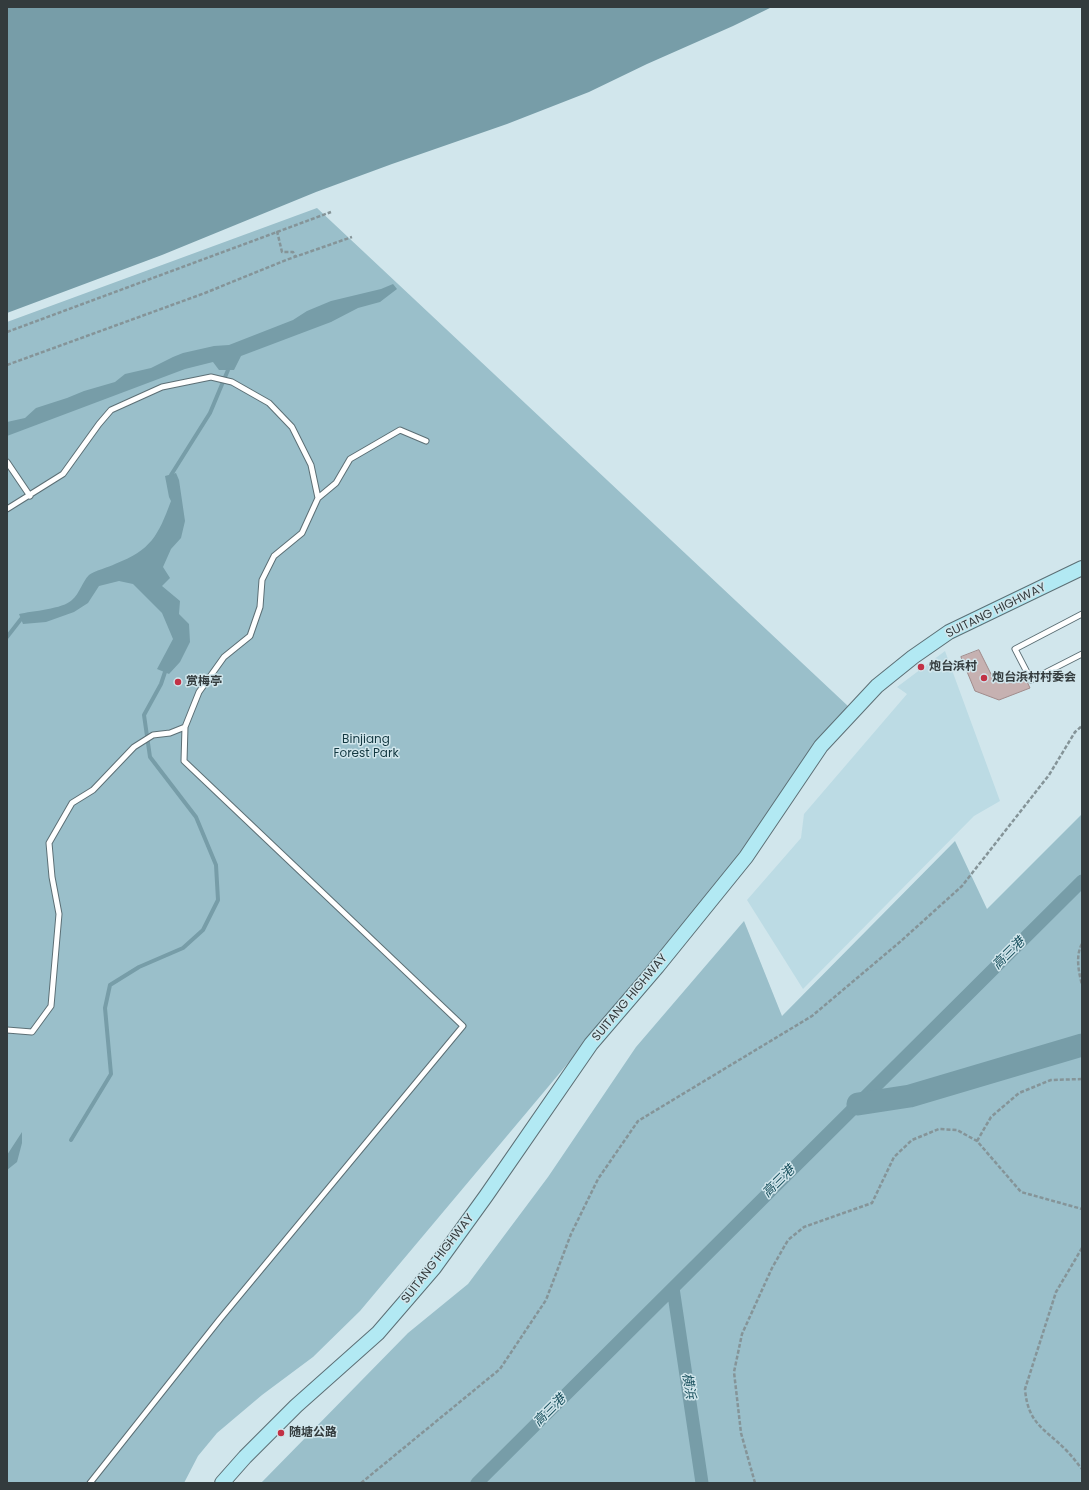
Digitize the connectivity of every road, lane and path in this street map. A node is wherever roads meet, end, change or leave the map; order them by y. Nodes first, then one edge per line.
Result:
1 (331, 212) dead end
2 (277, 231) junction
3 (352, 237) dead end
4 (295, 256) junction
5 (7, 332) edge
6 (7, 365) edge
7 (426, 441) dead end
8 (7, 462) edge
9 (30, 496) junction
10 (318, 498) junction
11 (7, 508) edge
12 (1082, 568) edge
13 (1082, 614) edge
14 (1082, 654) edge
15 (1082, 726) edge
16 (185, 727) junction
17 (1082, 944) edge
18 (1082, 985) edge
19 (7, 1030) edge
20 (1082, 1078) edge
21 (977, 1141) junction
22 (1082, 1209) edge
23 (1082, 1248) edge
24 (1082, 1469) edge
25 (90, 1483) edge
26 (222, 1483) edge
27 (361, 1483) edge
28 (755, 1483) edge

1 - 2 path
2 - 4 path
2 - 5 path
3 - 4 path
4 - 6 path
7 - 10 lane
8 - 9 lane
9 - 10 lane
9 - 11 lane
10 - 16 lane
12 - 26 street, SUITANG HIGHWAY
13 - 14 lane
15 - 27 path
16 - 19 lane
16 - 25 lane
17 - 18 path
20 - 21 path
21 - 22 path
21 - 28 path
23 - 24 path

